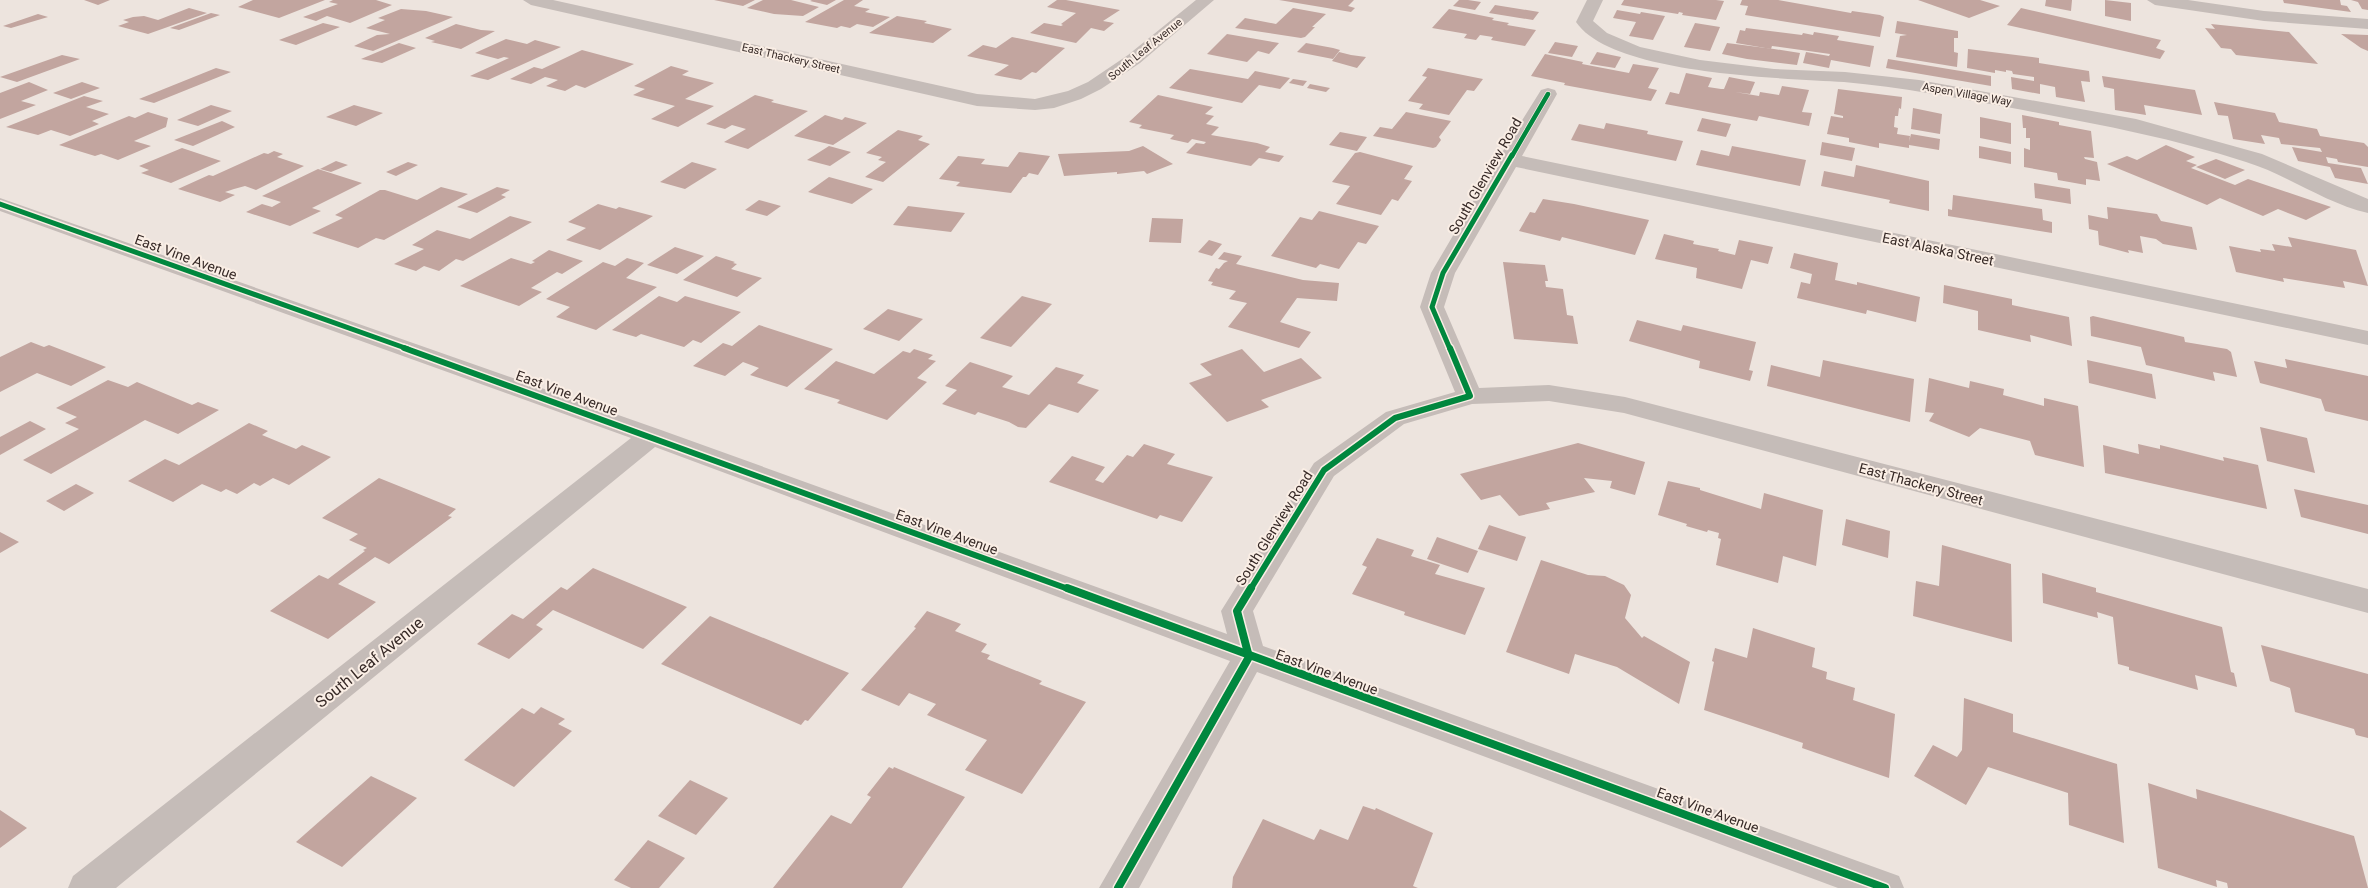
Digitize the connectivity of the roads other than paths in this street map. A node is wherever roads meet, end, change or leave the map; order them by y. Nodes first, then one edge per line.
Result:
1 (531, 0) edge
2 (1206, 0) edge
3 (1595, 0) edge
4 (2155, 0) edge
5 (2247, 0) edge
6 (2264, 16) junction
7 (2368, 24) edge
8 (1548, 94) dead end
9 (1052, 102) joint
10 (1508, 159) junction
11 (0, 204) edge
12 (2368, 207) edge
13 (2368, 338) edge
14 (1470, 396) junction
15 (651, 436) junction
16 (2368, 601) edge
17 (1249, 656) junction
18 (87, 888) edge
19 (1118, 888) edge
20 (1885, 888) edge

1 - 9 street, East Thackery Street
2 - 9 street, South Leaf Avenue
3 - 12 street, Aspen Village Way
4 - 6 street
5 - 6 street
6 - 7 street
8 - 10 street, South Glenview Road
10 - 13 street, East Alaska Street
10 - 14 street, South Glenview Road
11 - 15 street, East Vine Avenue
14 - 16 street, East Thackery Street
14 - 17 street, South Glenview Road
15 - 17 street, East Vine Avenue
15 - 18 street, South Leaf Avenue
17 - 19 street
17 - 20 street, East Vine Avenue

